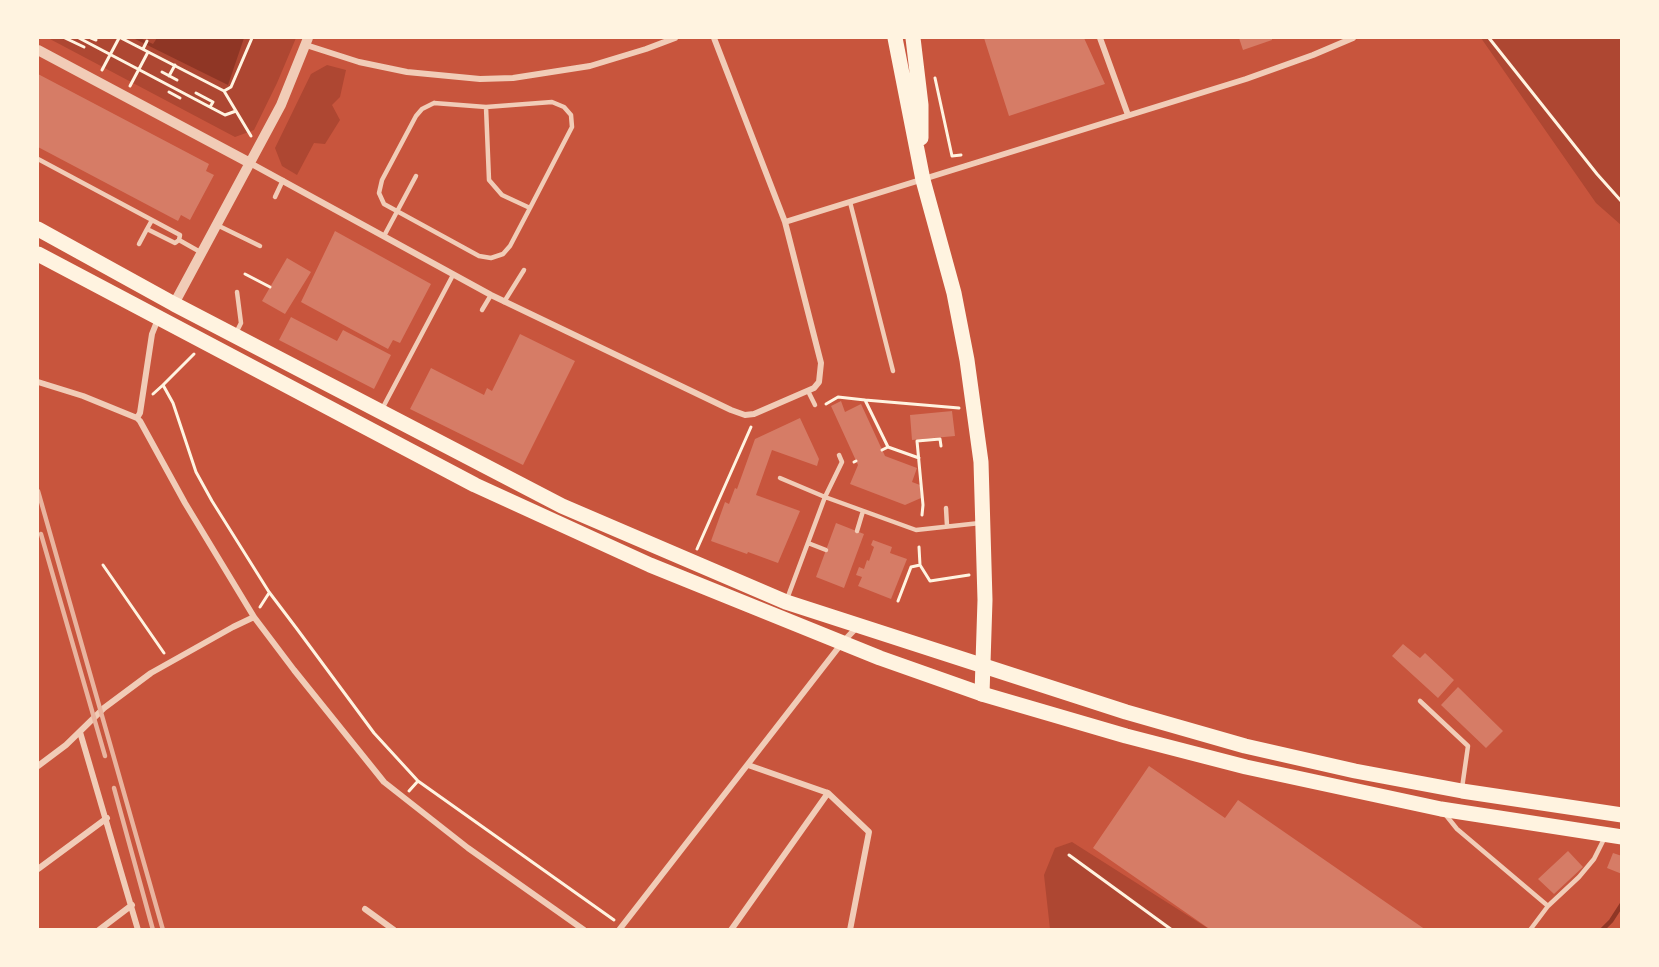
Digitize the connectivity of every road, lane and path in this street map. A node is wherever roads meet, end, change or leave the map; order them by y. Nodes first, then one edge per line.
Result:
1 (67, 38) edge
2 (80, 38) edge
3 (91, 38) edge
4 (123, 38) edge
5 (252, 38) edge
6 (675, 38) edge
7 (714, 38) edge
8 (895, 38) edge
9 (913, 38) edge
10 (1100, 38) edge
11 (1353, 38) edge
12 (1489, 38) edge
13 (96, 40) dead end
14 (147, 41) dead end
15 (307, 41) edge
16 (84, 47) dead end
17 (143, 49) junction
18 (38, 50) edge
19 (148, 52) junction
20 (111, 54) junction
21 (175, 65) junction
22 (139, 69) junction
23 (101, 72) dead end
24 (162, 72) dead end
25 (169, 75) junction
26 (935, 77) dead end
27 (177, 80) dead end
28 (129, 87) dead end
29 (181, 91) junction
30 (224, 91) junction
31 (169, 92) dead end
32 (196, 93) dead end
33 (210, 107) junction
34 (486, 107) junction
35 (236, 111) junction
36 (1128, 115) junction
37 (253, 140) dead end
38 (962, 154) dead end
39 (38, 159) edge
40 (250, 164) junction
41 (416, 176) dead end
42 (283, 180) junction
43 (923, 180) junction
44 (275, 197) dead end
45 (850, 202) junction
46 (1622, 202) edge
47 (530, 208) junction
48 (397, 211) junction
49 (152, 220) junction
50 (785, 222) junction
51 (217, 225) junction
52 (147, 229) junction
53 (38, 230) edge
54 (384, 236) junction
55 (179, 240) junction
56 (140, 244) dead end
57 (260, 246) dead end
58 (202, 253) junction
59 (38, 254) edge
60 (524, 270) dead end
61 (246, 274) dead end
62 (453, 275) junction
63 (270, 287) dead end
64 (237, 292) dead end
65 (491, 295) junction
66 (504, 302) junction
67 (174, 304) junction
68 (482, 310) dead end
69 (158, 318) junction
70 (235, 335) junction
71 (205, 342) junction
72 (893, 371) dead end
73 (38, 382) edge
74 (808, 391) junction
75 (865, 400) junction
76 (826, 404) dead end
77 (815, 405) dead end
78 (954, 408) dead end
79 (381, 411) junction
80 (136, 418) junction
81 (751, 427) dead end
82 (941, 446) dead end
83 (888, 447) junction
84 (882, 450) dead end
85 (839, 455) dead end
86 (919, 458) junction
87 (780, 478) dead end
88 (825, 497) junction
89 (946, 508) dead end
90 (863, 511) junction
91 (922, 515) dead end
92 (983, 523) junction
93 (947, 526) junction
94 (856, 531) dead end
95 (808, 543) junction
96 (919, 547) dead end
97 (826, 550) dead end
98 (696, 552) dead end
99 (103, 565) dead end
100 (920, 565) junction
101 (972, 575) dead end
102 (269, 592) junction
103 (898, 601) dead end
104 (786, 602) junction
105 (254, 617) junction
106 (859, 626) junction
107 (842, 643) junction
108 (171, 662) junction
109 (984, 667) junction
110 (982, 694) junction
111 (1420, 701) dead end
112 (80, 732) junction
113 (748, 765) junction
114 (38, 766) edge
115 (1462, 791) junction
116 (828, 793) junction
117 (1441, 809) junction
118 (1622, 815) edge
119 (107, 818) junction
120 (1606, 834) junction
121 (1622, 837) edge
122 (1069, 855) dead end
123 (38, 869) edge
124 (132, 905) junction
125 (1548, 906) junction
126 (364, 909) dead end
127 (620, 928) edge
128 (391, 929) edge
129 (99, 930) edge
130 (138, 930) edge
131 (584, 930) edge
132 (731, 930) edge
133 (850, 930) edge
134 (1172, 930) edge
135 (1530, 930) edge

1 - 16 path
2 - 20 path
3 - 13 path
4 - 17 path
4 - 20 path
5 - 30 path
6 - 15 street
7 - 50 street
8 - 43 main road
9 - 43 main road
10 - 36 street
11 - 36 street
12 - 46 path
14 - 17 path
15 - 40 street
17 - 19 path
18 - 40 street
19 - 21 path
19 - 22 path
20 - 22 path
20 - 23 path
21 - 25 path
21 - 30 path
22 - 28 path
22 - 29 path
24 - 25 path
25 - 27 path
26 - 38 path
29 - 31 path
29 - 33 path
30 - 35 path
32 - 33 path
33 - 35 path
34 - 47 lane
34 - 47 lane
34 - 48 lane
35 - 37 path
36 - 43 street
39 - 49 lane
40 - 42 street
40 - 51 street
41 - 48 lane
42 - 44 lane
42 - 54 street
43 - 45 street
43 - 92 main road
45 - 50 street
45 - 72 lane
47 - 48 lane
48 - 54 lane
49 - 52 lane
49 - 55 lane
50 - 74 street
51 - 57 lane
51 - 58 street
52 - 55 lane
52 - 56 lane
53 - 67 main road
54 - 62 street
55 - 58 lane
58 - 67 street
59 - 69 main road
60 - 66 lane
61 - 63 path
62 - 65 street
62 - 79 lane
64 - 70 lane
65 - 66 street
65 - 68 lane
66 - 74 street
67 - 70 main road
69 - 71 main road
69 - 80 street
70 - 79 main road
71 - 102 path
71 - 107 main road
73 - 80 street
74 - 77 lane
75 - 76 path
75 - 78 path
75 - 83 path
79 - 104 main road
80 - 105 street
81 - 98 path
82 - 86 path
83 - 84 path
83 - 86 path
85 - 88 lane
86 - 91 path
87 - 88 lane
88 - 90 lane
88 - 95 lane
89 - 93 lane
90 - 93 lane
90 - 94 lane
92 - 93 lane
92 - 109 main road
95 - 97 lane
95 - 104 lane
96 - 100 path
99 - 108 path
100 - 101 path
100 - 103 path
102 - 105 path
102 - 127 path
104 - 106 main road
105 - 108 street
105 - 131 street
106 - 107 street
106 - 109 main road
107 - 110 main road
107 - 113 street
108 - 112 street
109 - 110 main road
109 - 115 main road
110 - 117 main road
111 - 115 lane
112 - 114 street
112 - 119 street
113 - 116 street
113 - 127 street
115 - 118 main road
116 - 132 street
116 - 133 street
117 - 120 main road
117 - 125 lane
119 - 123 street
119 - 124 street
120 - 121 main road
120 - 125 lane
122 - 134 path
124 - 129 street
124 - 130 street
125 - 135 lane
126 - 128 street

